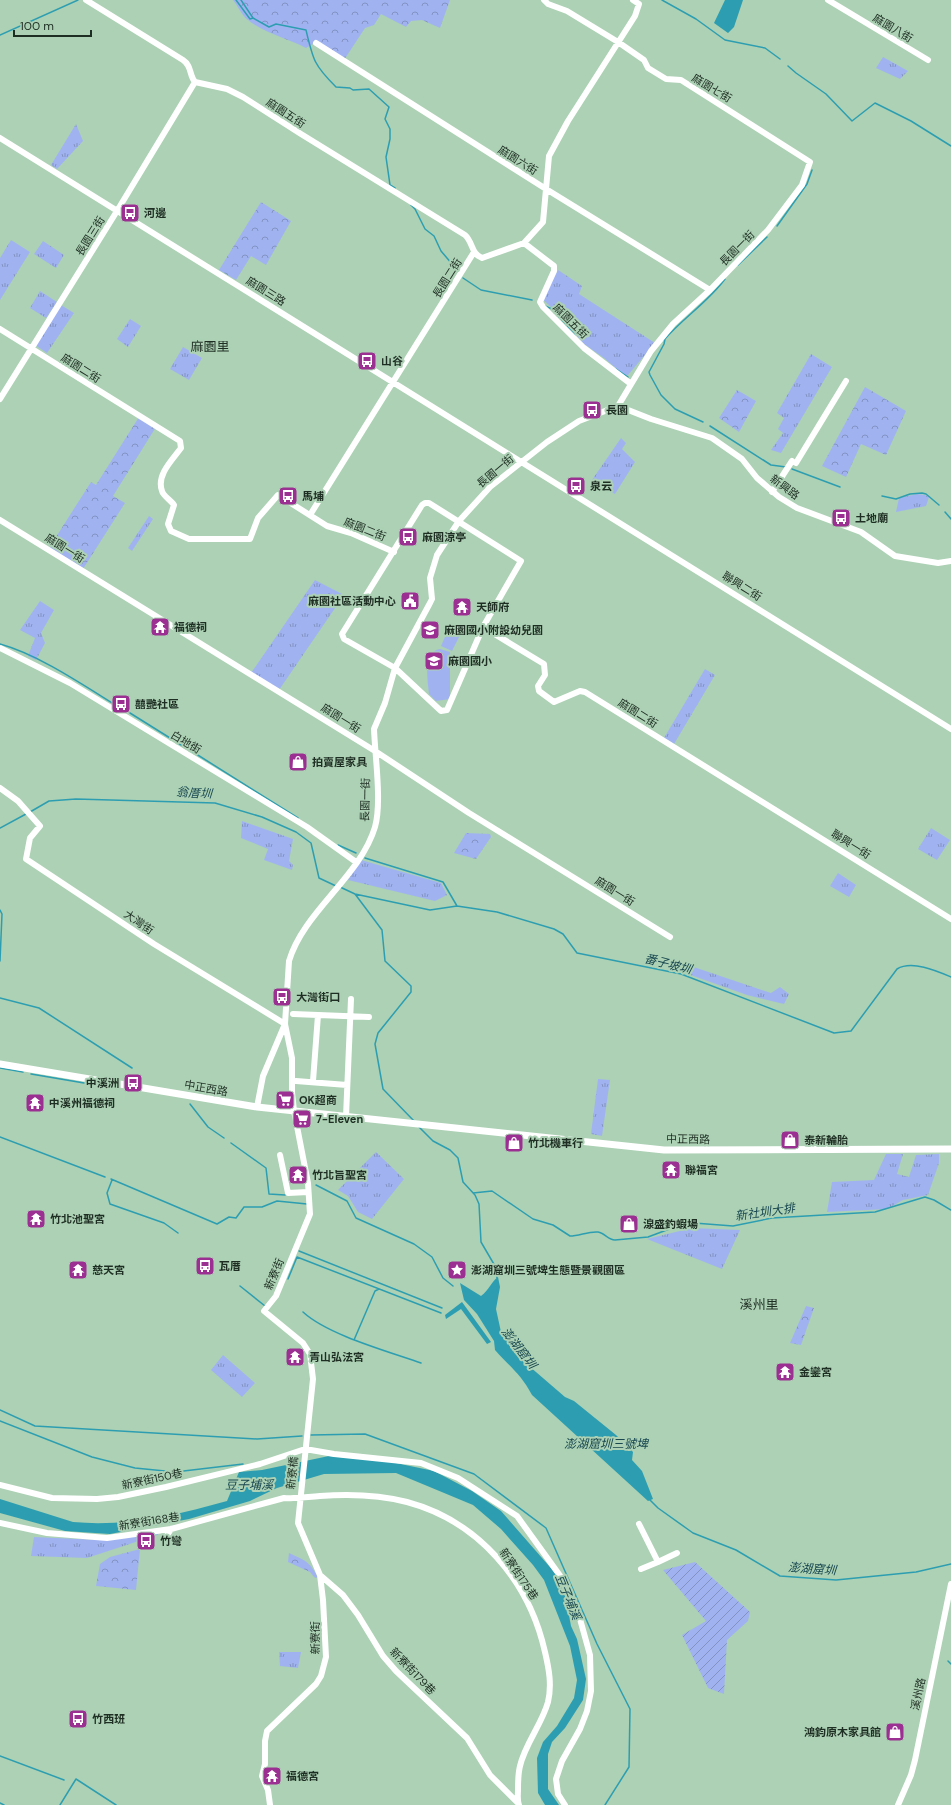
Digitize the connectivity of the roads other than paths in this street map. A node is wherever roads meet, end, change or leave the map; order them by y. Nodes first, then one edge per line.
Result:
1 (86, 0) edge
2 (544, 0) edge
3 (633, 0) edge
4 (828, 0) edge
5 (618, 42) junction
6 (316, 44) dead end
7 (928, 60) dead end
8 (195, 82) junction
9 (0, 138) edge
10 (810, 162) joint
11 (546, 189) junction
12 (118, 211) junction
13 (524, 242) junction
14 (474, 252) junction
15 (710, 290) junction
16 (0, 329) edge
17 (31, 348) junction
18 (846, 381) dead end
19 (393, 382) junction
20 (631, 384) junction
21 (0, 399) edge
22 (618, 406) junction
23 (522, 461) junction
24 (772, 492) junction
25 (310, 515) junction
26 (0, 520) edge
27 (459, 521) junction
28 (394, 552) junction
29 (951, 561) edge
30 (483, 627) junction
31 (0, 648) edge
32 (395, 668) junction
33 (951, 728) edge
34 (375, 751) junction
35 (0, 788) edge
36 (739, 788) joint
37 (356, 862) junction
38 (951, 919) edge
39 (670, 937) dead end
40 (351, 999) dead end
41 (292, 1014) dead end
42 (318, 1015) junction
43 (350, 1016) junction
44 (369, 1017) dead end
45 (285, 1024) junction
46 (0, 1064) edge
47 (296, 1081) dead end
48 (313, 1081) junction
49 (347, 1085) junction
50 (257, 1107) junction
51 (294, 1111) junction
52 (346, 1117) junction
53 (951, 1149) edge
54 (280, 1155) dead end
55 (308, 1192) junction
56 (305, 1449) junction
57 (0, 1485) edge
58 (300, 1500) junction
59 (0, 1524) edge
60 (639, 1524) dead end
61 (171, 1529) junction
62 (165, 1539) dead end
63 (677, 1553) dead end
64 (658, 1562) junction
65 (641, 1569) dead end
66 (320, 1575) junction
67 (951, 1584) edge
68 (518, 1804) edge
69 (270, 1805) edge
70 (565, 1805) edge
71 (898, 1805) edge

1 - 8 street
2 - 5 street, 麻園七街
3 - 5 street, 長園二街
4 - 7 street, 麻園八街
5 - 10 street, 麻園七街
5 - 11 street, 長園二街
6 - 11 street, 麻園六街
8 - 12 street, 長園三街
8 - 14 street, 麻園五街
9 - 12 street, 麻園三路
10 - 15 street, 長園一街
11 - 13 street, 長園二街
11 - 15 street, 麻園六街
12 - 17 street, 長園三街
12 - 19 street, 麻園三路
13 - 14 street, 長園二街
13 - 20 street, 麻園五街
14 - 19 street, 長園二街
15 - 20 street, 長園一街
16 - 17 street, 麻園二街
17 - 21 street, 長園三街
17 - 25 street, 麻園二街
18 - 24 street
19 - 23 street, 麻園三路
19 - 25 street, 長園二街
20 - 22 street, 長園一街
22 - 23 street, 長園一街
22 - 24 street, 新興路
23 - 27 street, 長園一街
23 - 33 street, 聯興二街
24 - 29 street, 新興路
25 - 28 street, 麻園二街
26 - 34 street, 麻園一街
27 - 28 street
27 - 30 street
27 - 32 street, 長園一街
28 - 32 street, 麻園二街
30 - 32 street, 麻園二街
30 - 36 street, 麻園二街
31 - 37 street, 白地街
32 - 34 street, 長園一街
34 - 37 street, 長園一街
34 - 39 street, 麻園一街
35 - 45 street, 大灣街
36 - 38 street, 聯興一街
37 - 45 street, 長園一街
40 - 43 street
41 - 42 street
42 - 43 street
42 - 48 street
43 - 44 street
43 - 49 street
45 - 50 street
45 - 51 street
46 - 50 main road, 中正西路
47 - 48 street
48 - 49 street
49 - 52 street
50 - 51 main road, 中正西路
51 - 52 main road, 中正西路
51 - 55 street, 新寮街
52 - 53 main road, 中正西路
54 - 55 street
55 - 56 street, 新寮街
56 - 57 street, 新寮街150巷
56 - 58 street, 新寮橋
56 - 70 street
58 - 61 street, 新寮街168巷
58 - 66 street, 新寮街
58 - 68 street, 新寮街175巷
59 - 61 street, 新寮街168巷
60 - 64 street
61 - 62 street
63 - 64 street
64 - 65 street
66 - 68 street, 新寮街179巷
66 - 69 street, 新寮街
67 - 71 street, 溪州路

